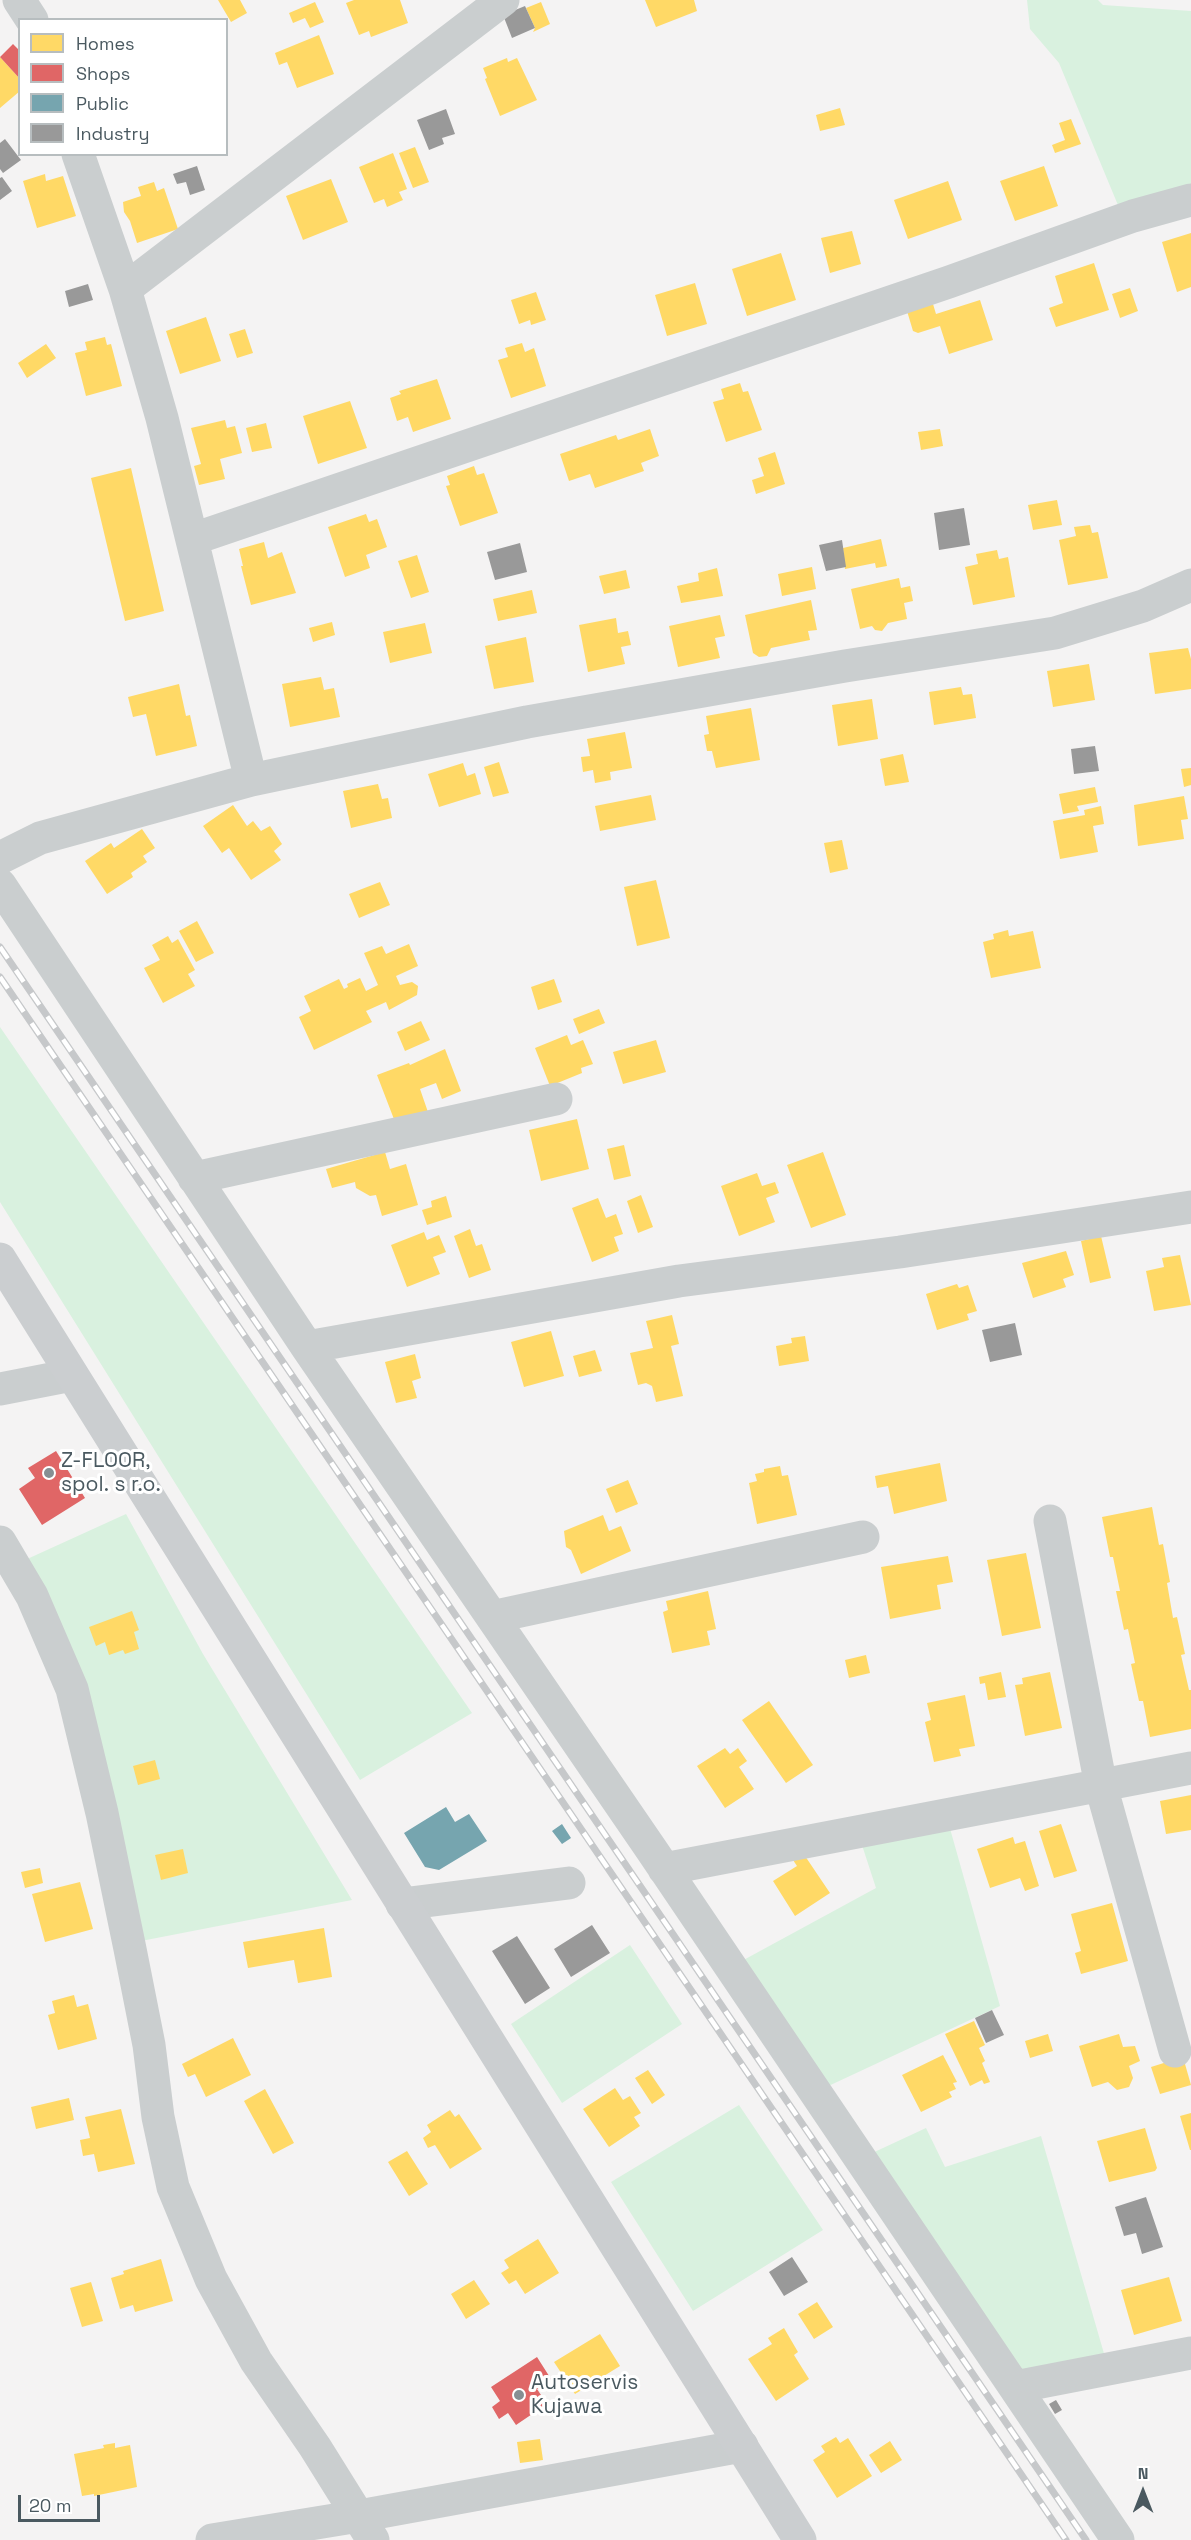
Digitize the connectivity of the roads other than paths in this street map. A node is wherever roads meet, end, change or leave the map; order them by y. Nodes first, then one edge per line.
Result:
1 (19, 0) edge
2 (502, 0) edge
3 (31, 18) edge
4 (79, 156) edge
5 (1191, 201) edge
6 (125, 290) junction
7 (192, 539) junction
8 (1191, 585) edge
9 (251, 780) junction
10 (0, 858) edge
11 (0, 885) edge
12 (556, 1100) dead end
13 (194, 1178) junction
14 (1191, 1207) edge
15 (0, 1259) edge
16 (307, 1347) junction
17 (72, 1375) junction
18 (0, 1389) edge
19 (1050, 1521) dead end
20 (863, 1537) dead end
21 (0, 1542) edge
22 (492, 1617) junction
23 (1191, 1768) edge
24 (1101, 1786) junction
25 (664, 1869) junction
26 (569, 1882) dead end
27 (402, 1904) junction
28 (1175, 2051) dead end
29 (1191, 2353) edge
30 (1014, 2387) junction
31 (742, 2446) junction
32 (366, 2528) edge
33 (212, 2540) edge
34 (800, 2540) edge
35 (1118, 2540) edge

1 - 3 street
2 - 6 street
4 - 6 street
5 - 7 street
6 - 7 street
7 - 9 street
8 - 9 street
9 - 10 street
11 - 13 street
12 - 13 street
13 - 16 street
14 - 16 street
15 - 17 main road
16 - 22 street
17 - 18 street
17 - 27 main road
19 - 24 street
20 - 22 street
21 - 32 street
22 - 25 street
23 - 24 street
24 - 25 street
24 - 28 street
25 - 30 street
26 - 27 street
27 - 31 main road
29 - 30 street
30 - 35 street
31 - 32 street
31 - 34 main road
32 - 33 street

